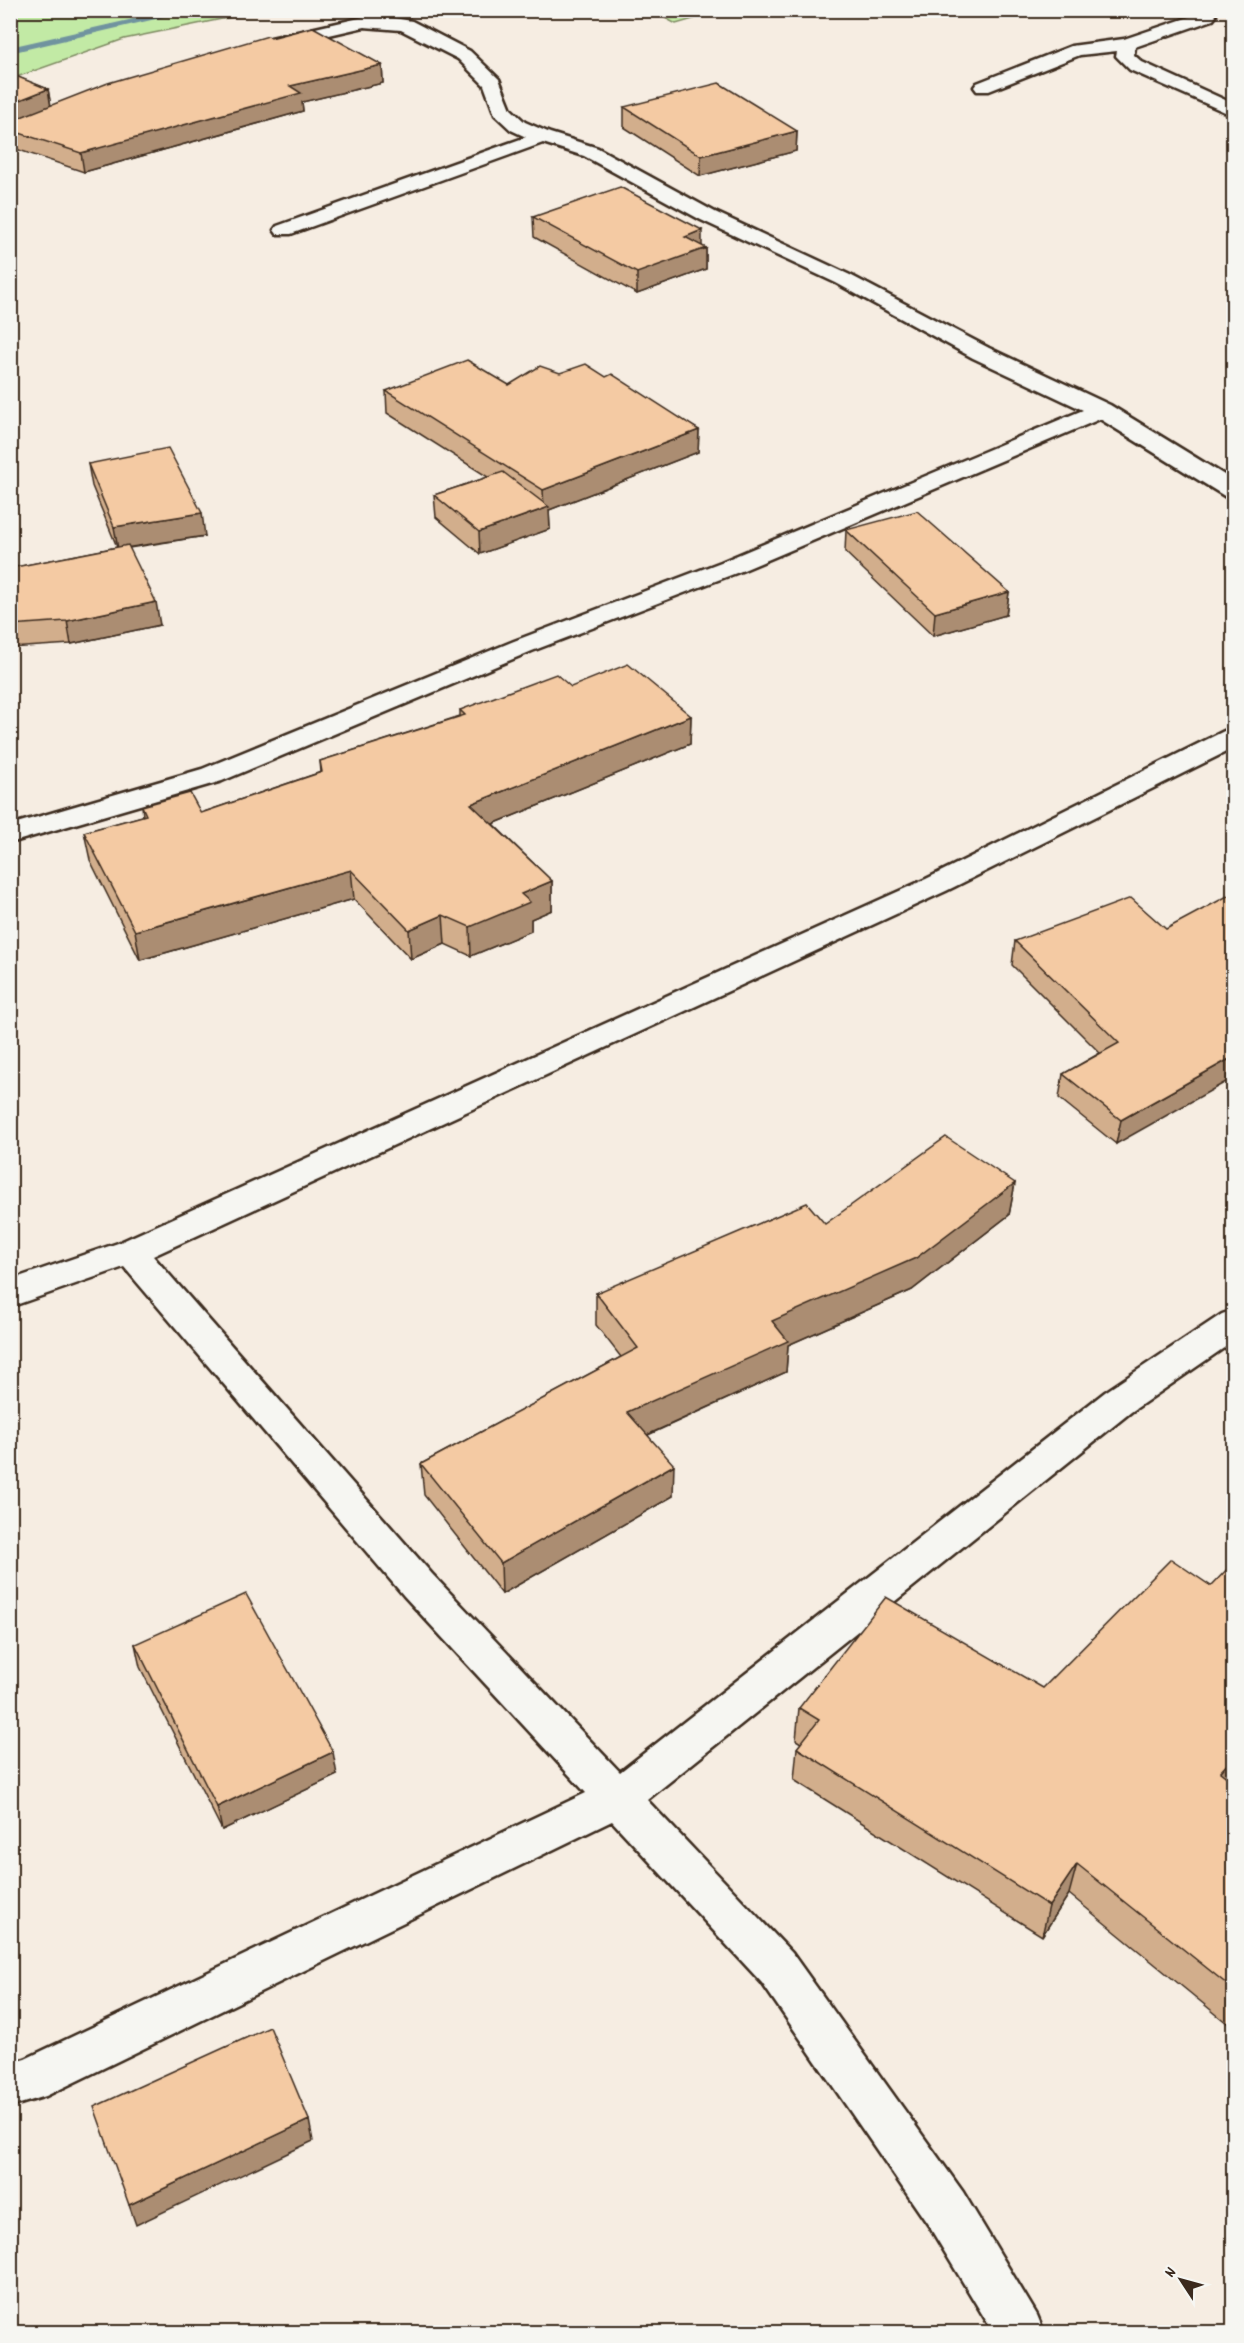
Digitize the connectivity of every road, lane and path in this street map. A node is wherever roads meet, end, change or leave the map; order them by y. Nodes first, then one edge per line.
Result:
1 (1207, 16) dead end
2 (1127, 44) junction
3 (256, 47) edge
4 (984, 87) dead end
5 (1233, 111) edge
6 (543, 137) junction
7 (284, 230) dead end
8 (1102, 410) junction
9 (1233, 492) edge
10 (1233, 737) edge
11 (10, 834) edge
12 (130, 1252) junction
13 (10, 1294) edge
14 (1233, 1323) edge
15 (618, 1798) junction
16 (10, 2085) edge
17 (1020, 2332) edge

1 - 2 street
2 - 4 street
2 - 5 street
3 - 6 street
6 - 7 street
6 - 8 street
8 - 9 street
8 - 11 street
10 - 12 street
12 - 13 street
12 - 15 street
14 - 15 street
15 - 16 street
15 - 17 street

